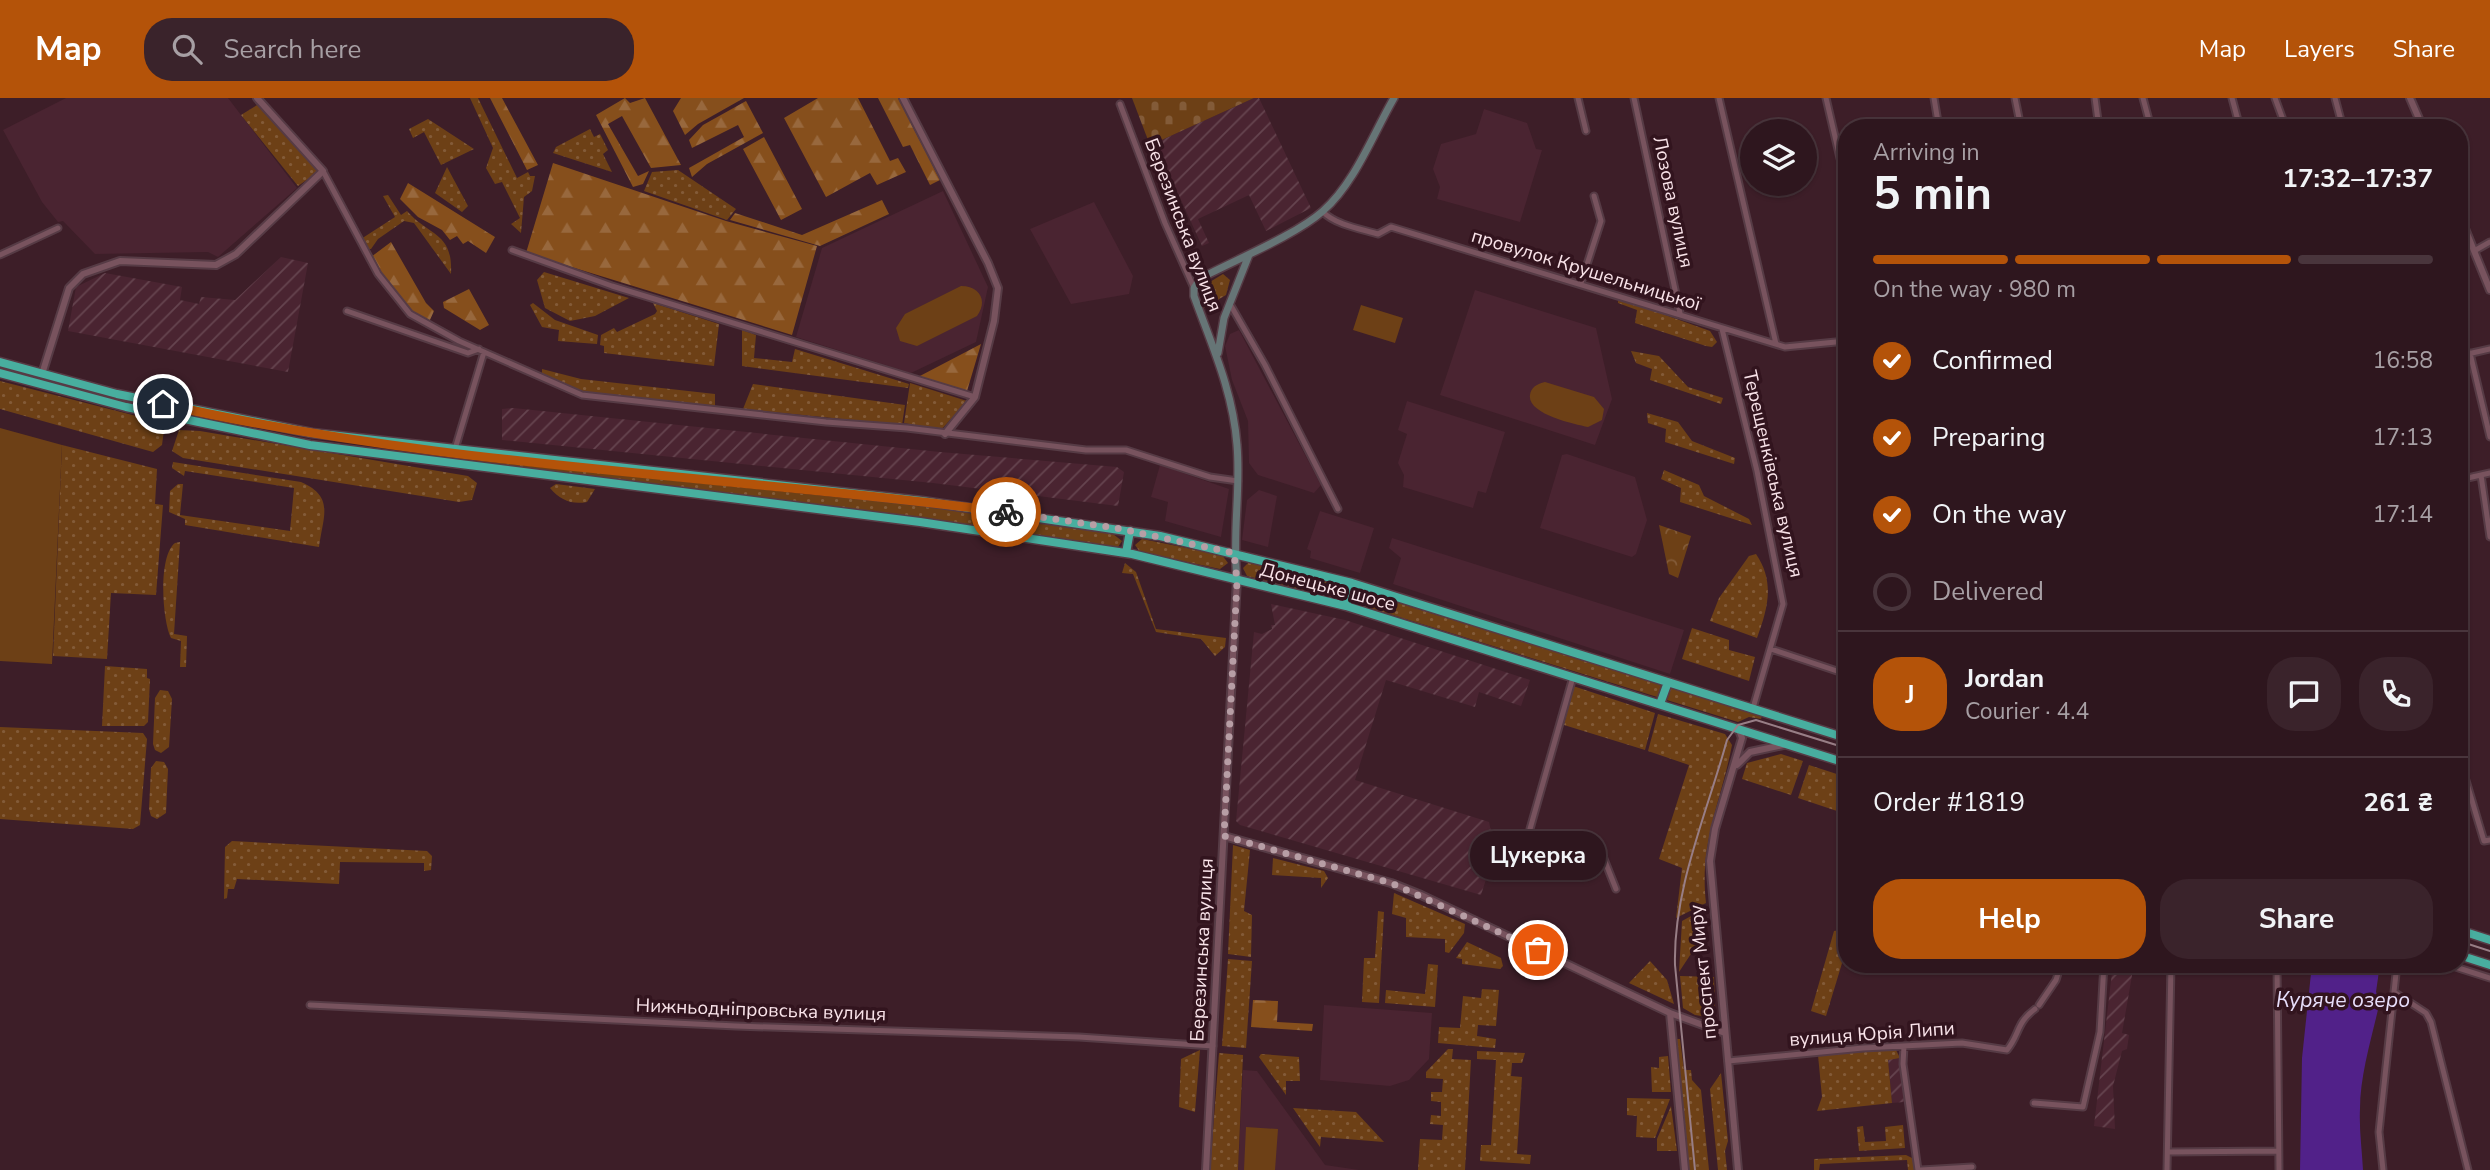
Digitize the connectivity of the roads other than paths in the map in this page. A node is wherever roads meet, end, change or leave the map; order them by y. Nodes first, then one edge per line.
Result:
1 (257, 98) edge
2 (903, 98) edge
3 (1394, 98) edge
4 (1578, 98) edge
5 (1634, 98) edge
6 (1719, 98) edge
7 (1826, 98) edge
8 (1934, 98) edge
9 (2015, 98) edge
10 (2095, 98) edge
11 (2143, 98) edge
12 (2232, 98) edge
13 (2275, 98) edge
14 (2335, 98) edge
15 (2410, 98) edge
16 (1119, 104) dead end
17 (1938, 119) edge
18 (2019, 119) edge
19 (2098, 119) edge
20 (2149, 119) edge
21 (2238, 119) edge
22 (2283, 119) edge
23 (2341, 119) edge
24 (2419, 119) edge
25 (1586, 131) dead end
26 (1838, 150) edge
27 (323, 171) junction
28 (1594, 196) dead end
29 (1323, 212) junction
30 (58, 228) dead end
31 (2468, 236) edge
32 (2490, 242) edge
33 (512, 250) dead end
34 (1253, 251) junction
35 (2474, 251) junction
36 (0, 255) edge
37 (1219, 269) junction
38 (1236, 283) junction
39 (1581, 283) junction
40 (1194, 288) junction
41 (2490, 290) edge
42 (1230, 304) junction
43 (347, 311) dead end
44 (1680, 313) junction
45 (1224, 318) junction
46 (1206, 326) junction
47 (1722, 329) junction
48 (1838, 341) edge
49 (1776, 344) junction
50 (2490, 349) edge
51 (482, 350) junction
52 (2470, 353) joint
53 (1218, 357) junction
54 (0, 362) edge
55 (0, 373) edge
56 (42, 374) junction
57 (975, 397) junction
58 (944, 434) junction
59 (2490, 437) edge
60 (454, 452) junction
61 (2490, 473) edge
62 (2481, 475) junction
63 (2468, 478) edge
64 (1238, 481) junction
65 (1338, 509) dead end
66 (1130, 531) junction
67 (2490, 537) edge
68 (1126, 553) junction
69 (1234, 553) junction
70 (1237, 579) junction
71 (1352, 583) junction
72 (1346, 606) junction
73 (1771, 649) junction
74 (1838, 671) edge
75 (1573, 677) junction
76 (1668, 682) junction
77 (1660, 704) junction
78 (1754, 708) junction
79 (1739, 730) junction
80 (1838, 734) edge
81 (1785, 744) junction
82 (1838, 761) edge
83 (1732, 772) junction
84 (2468, 784) edge
85 (1224, 836) junction
86 (2487, 841) edge
87 (1616, 889) dead end
88 (2468, 933) edge
89 (2490, 940) edge
90 (2468, 959) edge
91 (2490, 965) edge
92 (2468, 971) edge
93 (2058, 973) edge
94 (2103, 973) edge
95 (2171, 973) edge
96 (2277, 973) edge
97 (2396, 973) edge
98 (2490, 978) edge
99 (2394, 992) junction
100 (310, 1005) dead end
101 (1670, 1013) junction
102 (1725, 1033) junction
103 (1213, 1046) junction
104 (1904, 1046) junction
105 (1728, 1061) junction
106 (2034, 1103) dead end
107 (2278, 1151) junction
108 (2168, 1152) junction
109 (1972, 1167) dead end
110 (1206, 1170) edge
111 (1685, 1170) edge
112 (1738, 1170) edge
113 (1919, 1170) edge
114 (2167, 1170) edge
115 (2279, 1170) edge
116 (2383, 1170) edge
117 (2468, 1170) edge

1 - 27 street
2 - 57 street
3 - 29 main road
4 - 25 street
5 - 44 street, Лозова вулиця
6 - 49 street
7 - 26 street
8 - 17 street
9 - 18 street
10 - 19 street
11 - 20 street
12 - 21 street
13 - 22 street
14 - 23 street
15 - 24 street
16 - 40 street, Березинська вулиця
27 - 51 street
27 - 56 street
28 - 39 street
29 - 34 main road
29 - 39 street, провулок Крушельницької
30 - 36 street
31 - 35 street
32 - 35 street
33 - 57 street
34 - 37 main road
34 - 38 main road
35 - 41 street
37 - 38 main road
37 - 40 main road
38 - 42 main road
39 - 44 street, провулок Крушельницької
40 - 46 main road, Березинська вулиця
42 - 45 main road
42 - 65 street, Березинська вулиця
43 - 51 street
44 - 47 street, провулок Крушельницької
45 - 46 main road
45 - 53 main road, Березинська вулиця
46 - 53 main road, Березинська вулиця
47 - 49 street, провулок Крушельницької
47 - 73 street, Терещенківська вулиця
48 - 49 street, провулок Крушельницької
50 - 52 street
51 - 58 street
51 - 60 street
52 - 59 street
53 - 64 main road, Березинська вулиця
54 - 56 highway, Донецьке шосе
55 - 68 highway, Донецьке шосе
56 - 60 highway, Донецьке шосе
57 - 58 street
58 - 64 street
60 - 66 highway, Донецьке шосе
61 - 62 street
62 - 63 street
62 - 67 street
64 - 69 main road, Березинська вулиця
66 - 68 highway
66 - 69 highway, Донецьке шосе
68 - 70 highway, Донецьке шосе
69 - 70 main road, Березинська вулиця
69 - 71 highway, Донецьке шосе
70 - 72 highway, Донецьке шосе
70 - 85 street, Березинська вулиця
71 - 72 highway
71 - 76 highway, Донецьке шосе
72 - 75 highway, Донецьке шосе
73 - 74 street
73 - 78 street, Терещенківська вулиця
75 - 77 highway, Донецьке шосе
75 - 87 street
76 - 77 highway
76 - 78 highway, Донецьке шосе
77 - 79 highway, Донецьке шосе
78 - 80 highway, Донецьке шосе
79 - 81 highway, Донецьке шосе
79 - 83 street, проспект Миру
81 - 82 highway, Донецьке шосе
81 - 83 street
83 - 102 street, проспект Миру
84 - 86 street
85 - 101 street
85 - 103 street, Березинська вулиця
88 - 89 highway
90 - 91 highway
92 - 98 street
93 - 104 street, вулиця Юрія Липи
94 - 106 street
95 - 108 street
96 - 107 street
97 - 99 street
99 - 116 street
99 - 117 street
100 - 103 street, Нижньодніпровська вулиця
101 - 102 street
101 - 111 street, проспект Миру
102 - 105 street, проспект Миру
103 - 110 street, Березинська вулиця
104 - 105 street, вулиця Юрія Липи
104 - 113 street
105 - 112 street, проспект Миру
107 - 108 street
107 - 115 street
108 - 114 street
109 - 113 street

